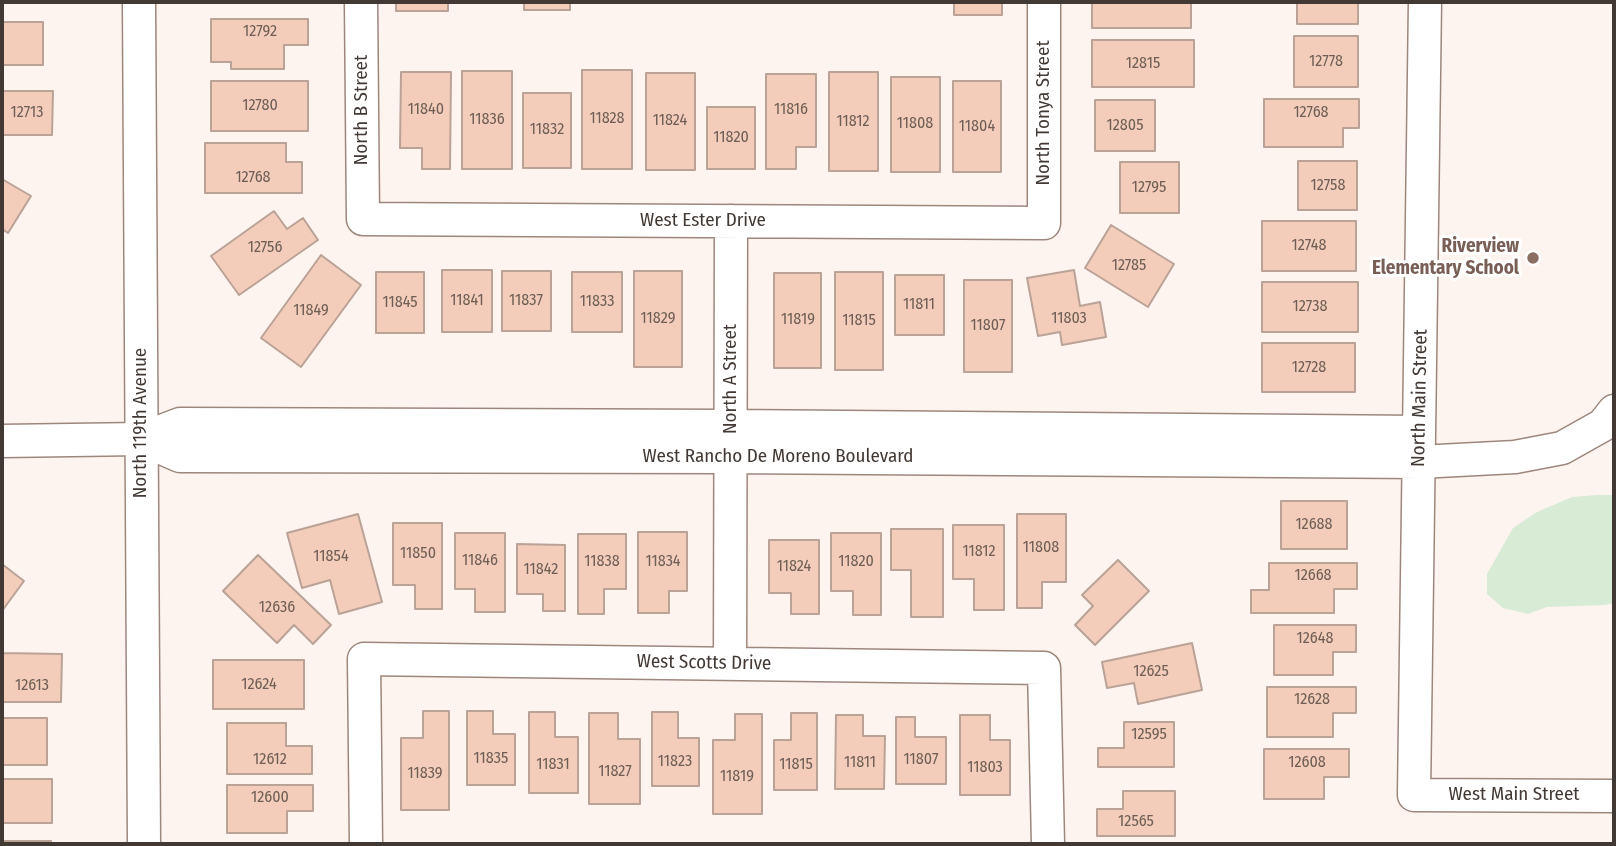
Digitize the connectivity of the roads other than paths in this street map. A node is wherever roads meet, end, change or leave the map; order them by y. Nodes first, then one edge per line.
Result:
1 (139, 2) edge
2 (361, 2) edge
3 (1044, 2) edge
4 (1425, 2) edge
5 (363, 219) joint
6 (731, 221) junction
7 (1044, 223) joint
8 (1614, 411) edge
9 (141, 439) junction
10 (2, 441) edge
11 (731, 441) junction
12 (1419, 447) junction
13 (730, 664) junction
14 (1414, 795) joint
15 (1614, 796) edge
16 (144, 844) edge
17 (366, 844) edge
18 (1048, 844) edge

1 - 9 street, North 119th Avenue
2 - 5 street, North B Street
3 - 7 street, North Tonya Street
4 - 12 street, North Main Street
5 - 6 street, West Ester Drive
6 - 7 street, West Ester Drive
6 - 11 street, North A Street
8 - 12 street, West Rancho De Moreno Boulevard
9 - 10 street, West Rancho De Moreno Boulevard
9 - 11 street, West Rancho De Moreno Boulevard
9 - 16 street, North 119th Avenue
11 - 12 street, West Rancho De Moreno Boulevard
11 - 13 street, North A Street
12 - 14 street, North Main Street
13 - 17 street, West Scotts Drive
13 - 18 street, West Scotts Drive
14 - 15 street, West Main Street

